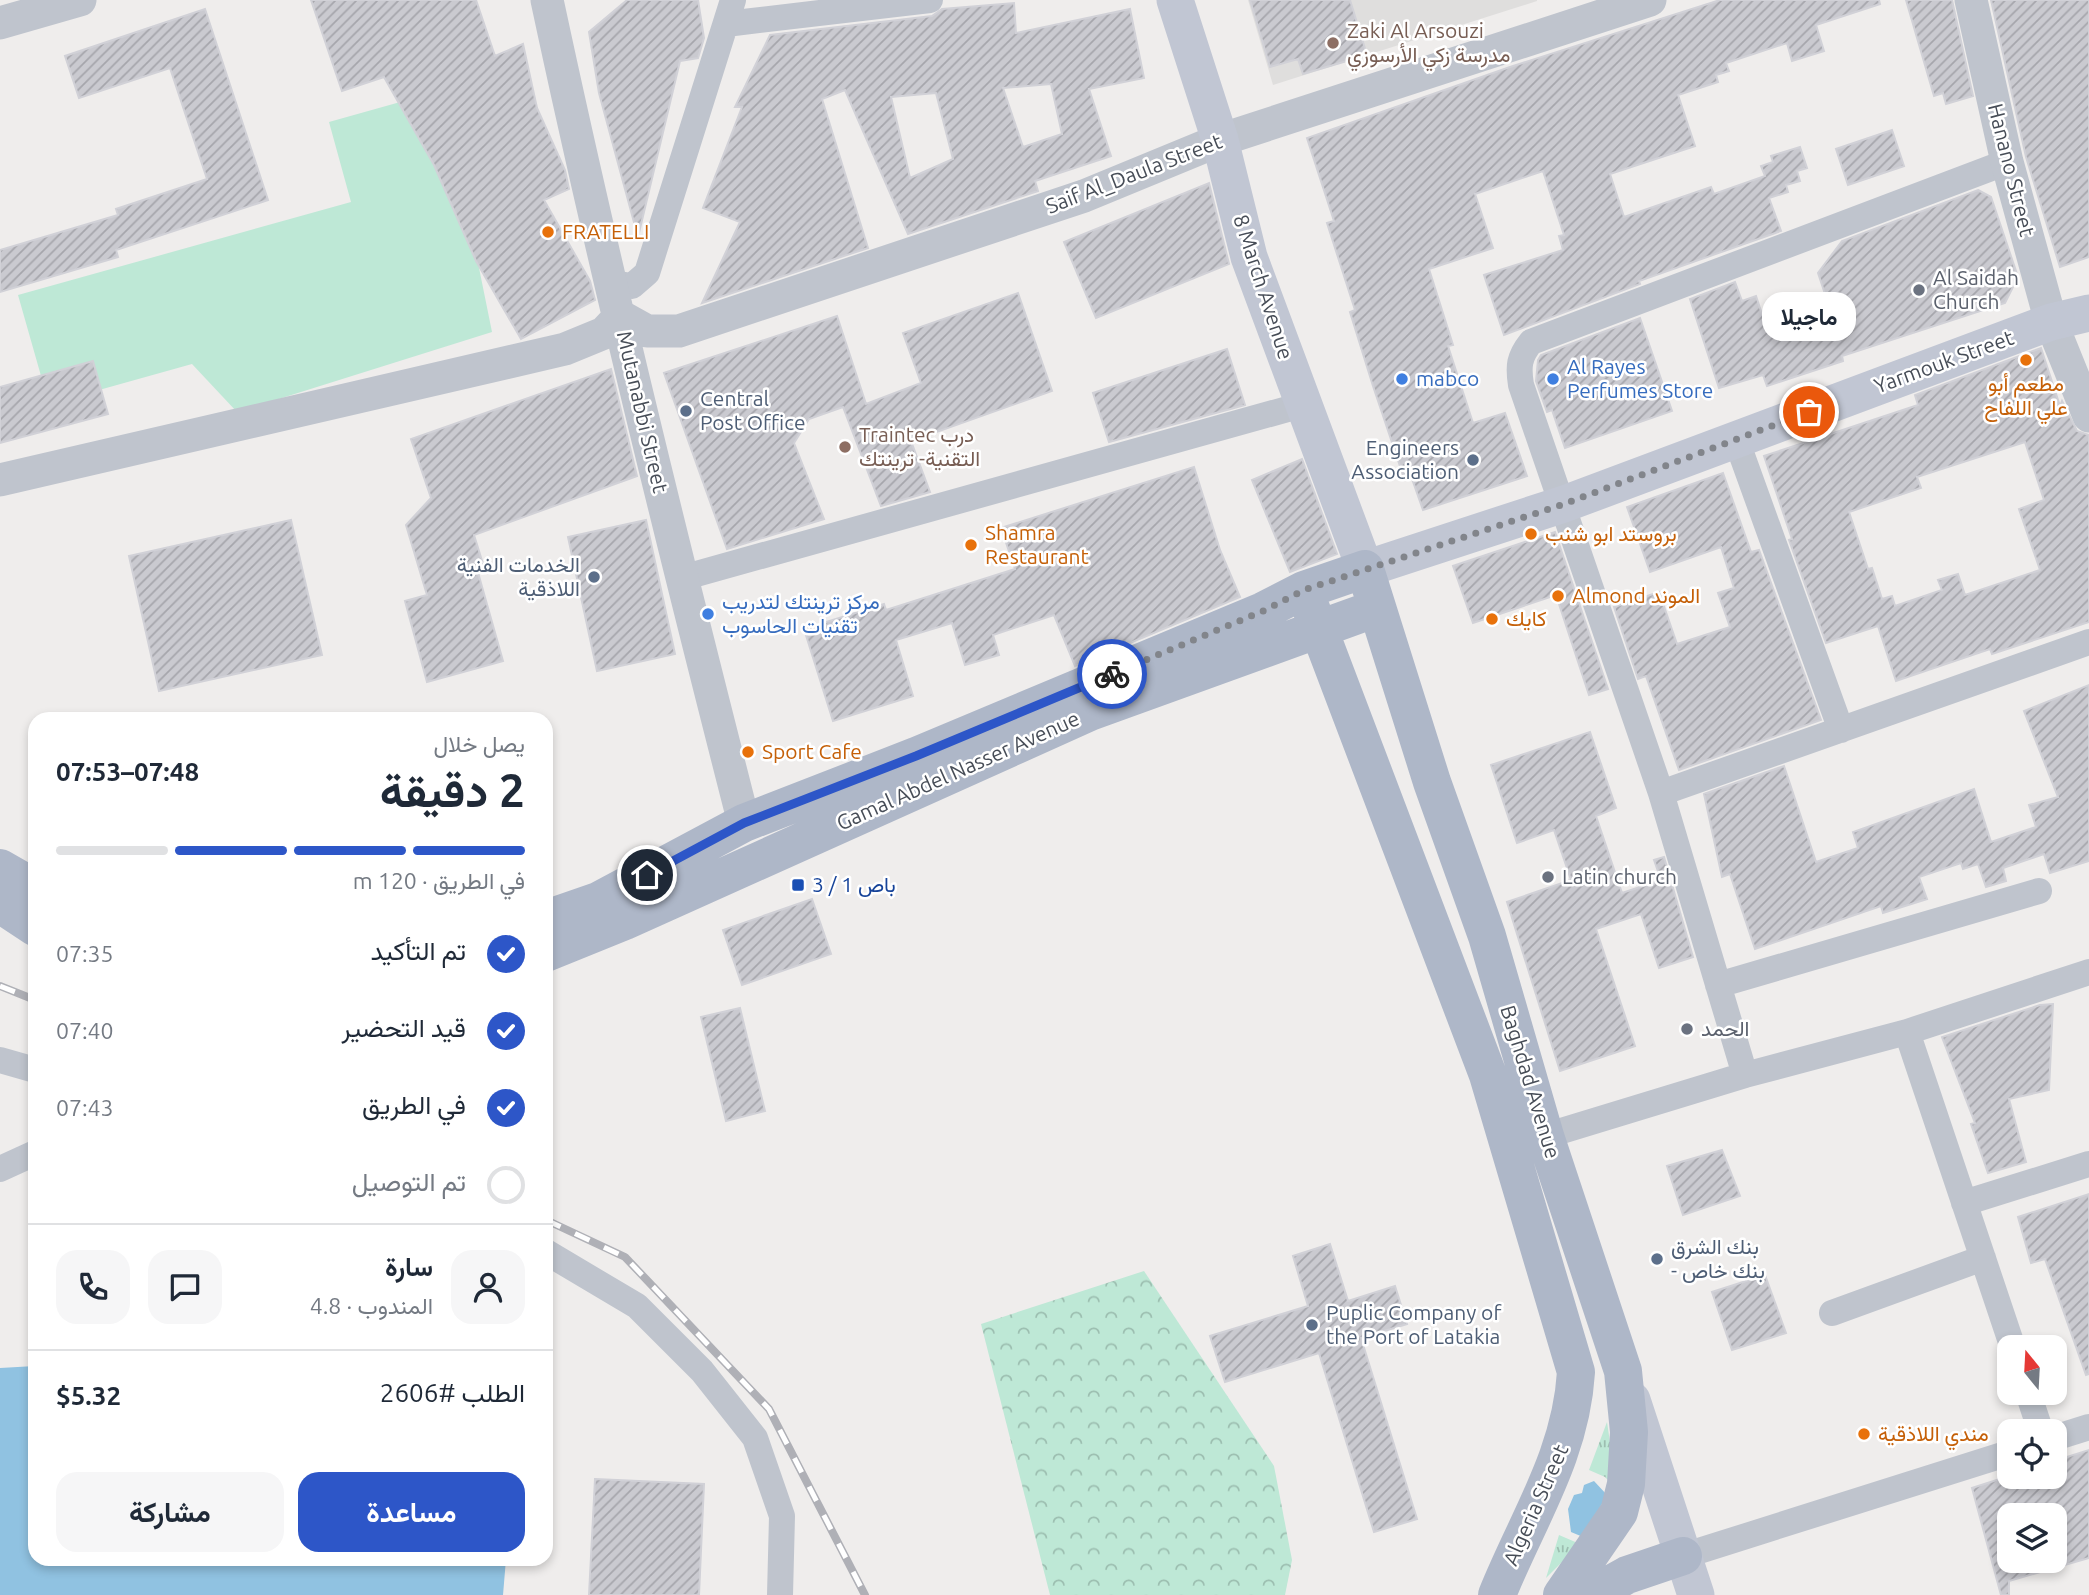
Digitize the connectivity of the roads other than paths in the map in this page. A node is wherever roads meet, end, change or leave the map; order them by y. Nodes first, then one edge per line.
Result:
1 (80, 0) edge
2 (547, 0) edge
3 (930, 0) edge
4 (1175, 0) edge
5 (1650, 0) edge
6 (1970, 0) edge
7 (729, 12) edge
8 (0, 23) edge
9 (1220, 140) junction
10 (2007, 162) junction
11 (612, 283) junction
12 (2089, 313) edge
13 (620, 316) junction
14 (2051, 322) junction
15 (1302, 405) junction
16 (2089, 416) edge
17 (1736, 439) junction
18 (0, 480) edge
19 (1564, 504) junction
20 (1365, 569) junction
21 (681, 578) junction
22 (1304, 590) junction
23 (1377, 608) junction
24 (1322, 630) junction
25 (2089, 642) edge
26 (1841, 730) junction
27 (1661, 793) junction
28 (744, 823) junction
29 (0, 868) edge
30 (28, 884) edge
31 (2039, 891) dead end
32 (0, 905) edge
33 (553, 917) edge
34 (28, 922) edge
35 (553, 950) edge
36 (2089, 972) edge
37 (1718, 985) junction
38 (1906, 1032) junction
39 (0, 1060) edge
40 (28, 1068) edge
41 (1745, 1074) junction
42 (1545, 1136) junction
43 (28, 1156) edge
44 (2089, 1164) edge
45 (0, 1169) edge
46 (1964, 1203) junction
47 (553, 1256) edge
48 (1983, 1258) junction
49 (1832, 1313) dead end
50 (2009, 1335) edge
51 (1623, 1371) junction
52 (1576, 1373) joint
53 (2089, 1427) edge
54 (2067, 1434) edge
55 (1997, 1456) edge
56 (1684, 1556) junction
57 (780, 1595) edge
58 (1497, 1595) edge
59 (1562, 1595) edge
60 (1591, 1595) edge
61 (1696, 1595) edge

1 - 8 street
2 - 11 street, Mutanabbi Street
3 - 7 street
4 - 9 main road, 8 March Avenue
5 - 9 street, Saif Al_Daula Street
6 - 10 street, Hanano Street
7 - 11 street
9 - 13 street, Saif Al_Daula Street
9 - 15 main road, 8 March Avenue
10 - 14 street, Hanano Street
10 - 19 street
11 - 13 street, Mutanabbi Street
12 - 14 main road, Yarmouk Street
13 - 18 street
13 - 21 street, Mutanabbi Street
14 - 16 street, Hanano Street
14 - 17 main road, Yarmouk Street
15 - 20 main road, 8 March Avenue
15 - 21 street
17 - 19 main road, Yarmouk Street
17 - 26 street
19 - 20 main road, Yarmouk Street
19 - 27 street
20 - 22 main road, Gamal Abdel Nasser Avenue
20 - 23 main road, Baghdad Avenue
21 - 28 street, Mutanabbi Street
22 - 24 main road, Baghdad Avenue
22 - 28 main road, Gamal Abdel Nasser Avenue
23 - 24 main road, Gamal Abdel Nasser Avenue
23 - 42 main road, Baghdad Avenue
24 - 35 main road, Gamal Abdel Nasser Avenue
24 - 52 main road, Baghdad Avenue
25 - 26 street
26 - 27 street
27 - 37 street
28 - 33 main road, Gamal Abdel Nasser Avenue
29 - 30 main road
31 - 37 street
32 - 34 main road
36 - 38 street
37 - 41 street
38 - 41 street
38 - 46 street
39 - 40 street
41 - 42 street
42 - 51 main road, Baghdad Avenue
43 - 45 street
44 - 46 street
46 - 48 street
47 - 57 street
48 - 49 street
48 - 50 street
51 - 56 main road, Baghdad Avenue
51 - 59 main road
52 - 58 main road, Algeria Street
53 - 54 street
55 - 56 street
56 - 60 main road
56 - 61 main road, Baghdad Avenue

